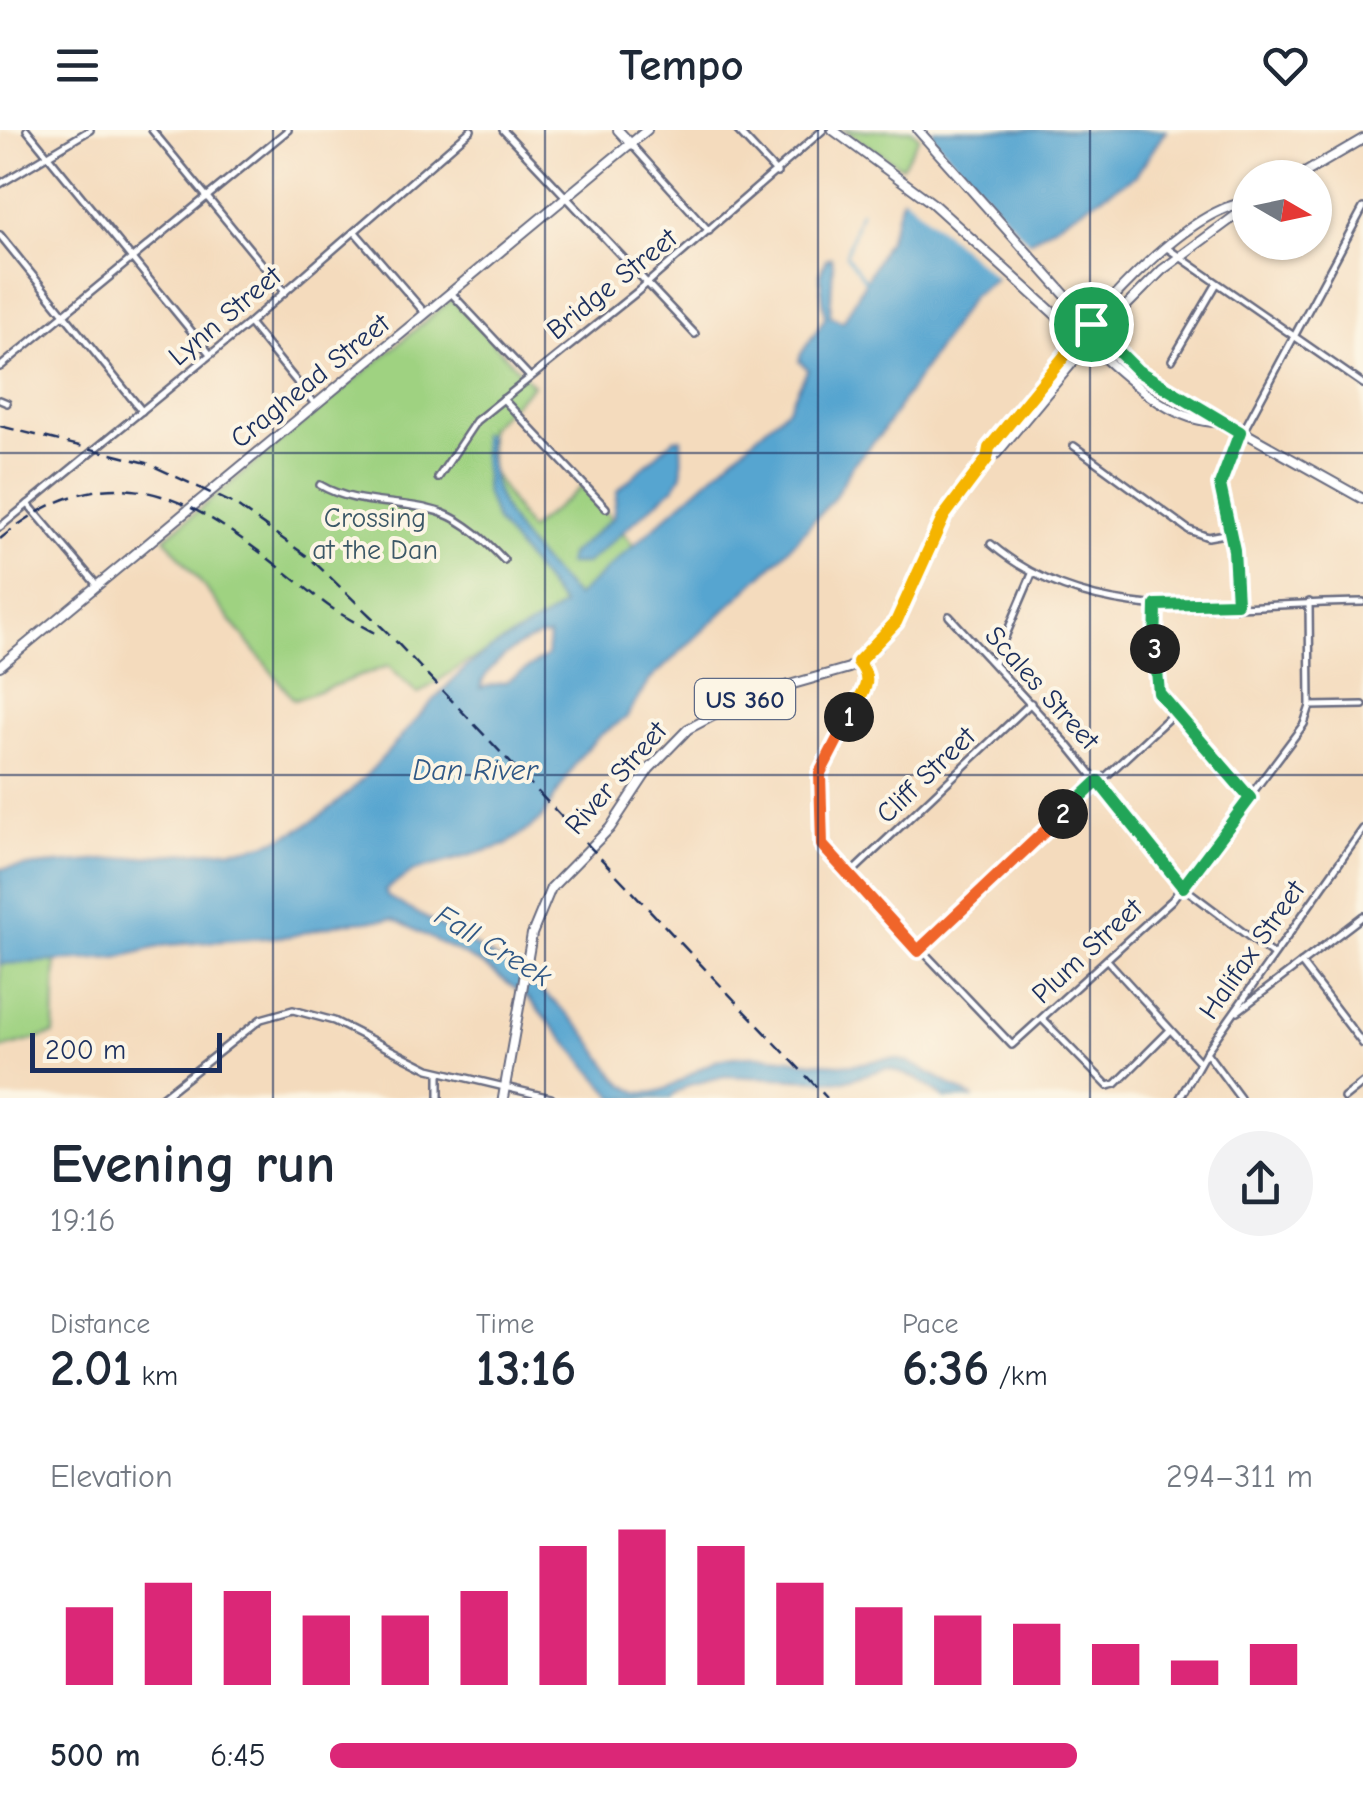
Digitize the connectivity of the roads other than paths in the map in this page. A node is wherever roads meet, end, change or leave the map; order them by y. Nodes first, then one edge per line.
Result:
1 (27, 130) edge
2 (90, 130) edge
3 (152, 130) edge
4 (288, 130) edge
5 (471, 130) edge
6 (503, 130) edge
7 (618, 130) edge
8 (647, 130) edge
9 (737, 130) edge
10 (823, 130) edge
11 (833, 130) edge
12 (918, 130) edge
13 (1363, 139) edge
14 (630, 144) junction
15 (47, 155) junction
16 (1327, 160) edge
17 (777, 173) junction
18 (0, 184) edge
19 (208, 195) junction
20 (566, 197) junction
21 (1363, 208) edge
22 (1232, 211) edge
23 (1232, 217) edge
24 (709, 231) junction
25 (355, 232) junction
26 (0, 235) edge
27 (1167, 248) junction
28 (1179, 257) junction
29 (131, 258) junction
30 (647, 284) junction
31 (1216, 284) junction
32 (285, 292) junction
33 (451, 293) junction
34 (64, 314) junction
35 (426, 314) junction
36 (248, 322) junction
37 (1091, 324) junction
38 (1099, 333) junction
39 (695, 334) dead end
40 (1292, 335) junction
41 (1080, 337) junction
42 (1088, 344) junction
43 (210, 354) junction
44 (1172, 360) dead end
45 (0, 367) edge
46 (530, 377) junction
47 (1363, 384) edge
48 (503, 398) junction
49 (316, 406) junction
50 (142, 411) junction
51 (1222, 422) junction
52 (1240, 432) junction
53 (1074, 446) dead end
54 (987, 459) junction
55 (438, 478) dead end
56 (320, 485) dead end
57 (1363, 499) edge
58 (28, 504) junction
59 (606, 508) dead end
60 (0, 527) edge
61 (1230, 533) junction
62 (991, 544) dead end
63 (504, 560) dead end
64 (1032, 574) junction
65 (97, 585) junction
66 (1309, 602) junction
67 (1363, 602) edge
68 (1237, 603) junction
69 (1156, 605) junction
70 (949, 616) dead end
71 (858, 662) junction
72 (994, 664) junction
73 (0, 666) edge
74 (1031, 704) junction
75 (1363, 705) edge
76 (1310, 706) junction
77 (1174, 713) junction
78 (1098, 781) junction
79 (1250, 798) junction
80 (1363, 829) edge
81 (848, 876) junction
82 (1183, 887) junction
83 (1363, 916) edge
84 (918, 951) junction
85 (1272, 954) junction
86 (1107, 960) junction
87 (1301, 963) junction
88 (1234, 1013) junction
89 (1042, 1020) junction
90 (1170, 1030) junction
91 (1363, 1044) edge
92 (1206, 1052) junction
93 (1200, 1061) junction
94 (439, 1072) junction
95 (1363, 1083) edge
96 (505, 1087) junction
97 (161, 1098) edge
98 (440, 1098) edge
99 (503, 1098) edge
100 (552, 1098) edge
101 (1180, 1098) edge
102 (1240, 1098) edge
103 (1344, 1098) edge

1 - 15 street
2 - 15 street
3 - 19 street
4 - 19 street
5 - 25 street, Lynn Street
6 - 20 street
7 - 14 main road
8 - 14 main road, Craghead Street
9 - 17 street
10 - 17 street, Bridge Street
11 - 41 main road
12 - 37 main road
13 - 16 main road
14 - 20 main road, Craghead Street
14 - 24 street
15 - 18 street
15 - 29 street
17 - 24 street, Bridge Street
19 - 29 street
19 - 32 street
20 - 30 street
20 - 33 main road, Craghead Street
21 - 40 street
22 - 27 main road, River Street
23 - 28 main road, River Street
24 - 30 street, Bridge Street
25 - 32 street, Lynn Street
25 - 35 street
26 - 34 street
27 - 28 street
27 - 37 main road, River Street
28 - 31 street
28 - 38 main road, River Street
29 - 34 street
29 - 43 street
30 - 39 street
30 - 46 street, Bridge Street
31 - 40 street
31 - 44 street
32 - 36 street, Lynn Street
33 - 35 main road, Craghead Street
33 - 46 street
34 - 45 street
34 - 50 street
35 - 49 main road, Craghead Street
36 - 43 street, Lynn Street
36 - 49 street
37 - 38 main road
37 - 41 main road, River Street / US 360
38 - 42 main road, River Street / US 360
38 - 51 main road
40 - 47 street
40 - 52 street
41 - 42 main road
41 - 54 main road, River Street / US 360
42 - 51 main road
42 - 54 main road, River Street / US 360
43 - 50 street, Lynn Street
46 - 48 street, Bridge Street
48 - 55 street, Bridge Street
48 - 59 street
49 - 65 main road, Craghead Street
50 - 58 street, Lynn Street
51 - 52 main road
52 - 57 main road
52 - 61 street
53 - 61 street
54 - 71 main road, River Street / US 360
56 - 63 street
58 - 60 street, Lynn Street
58 - 65 street
61 - 68 street
62 - 64 street
64 - 69 street
64 - 72 street
65 - 73 main road, Craghead Street
66 - 67 street
66 - 68 street
66 - 76 street, Plum Street
68 - 69 street
69 - 77 street
70 - 72 street, Scales Street
71 - 81 street
71 - 96 main road, River Street / US 360
72 - 74 street, Scales Street
74 - 78 street, Scales Street
74 - 81 street, Cliff Street
75 - 76 street
76 - 79 street, Plum Street
77 - 78 street
77 - 79 street
78 - 82 street, Scales Street
78 - 84 street
79 - 82 street, Plum Street
80 - 85 street, Halifax Street
81 - 84 street
82 - 85 street, Scales Street
82 - 86 street, Plum Street
83 - 87 street
84 - 89 street, Plum Street
85 - 88 street, Halifax Street
86 - 89 street, Plum Street
86 - 90 street
87 - 88 street
87 - 91 street
88 - 92 street, Halifax Street
89 - 90 street
90 - 93 street
92 - 93 street, Halifax Street
92 - 102 street
93 - 101 street, Halifax Street
94 - 96 street
94 - 97 street
94 - 98 street
95 - 103 street
96 - 99 main road, US 360
96 - 100 street

